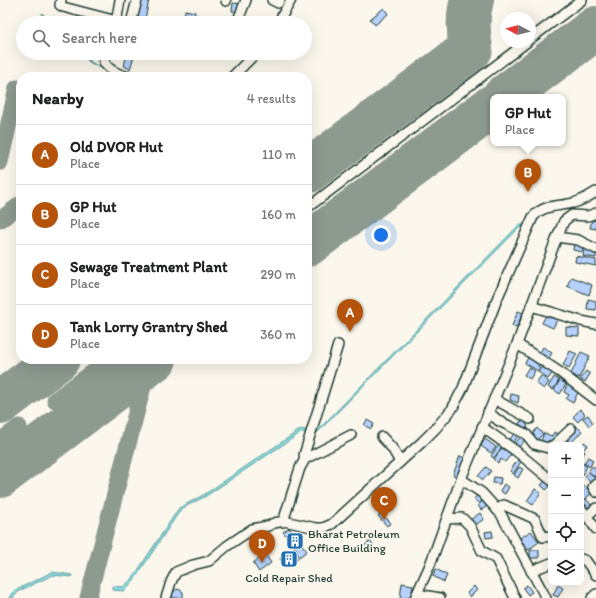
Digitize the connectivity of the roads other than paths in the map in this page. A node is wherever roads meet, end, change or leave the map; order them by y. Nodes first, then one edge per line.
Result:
1 (61, 0) edge
2 (120, 0) edge
3 (137, 0) edge
4 (246, 0) edge
5 (272, 0) edge
6 (280, 0) edge
7 (291, 0) edge
8 (582, 0) edge
9 (95, 16) edge
10 (118, 16) edge
11 (134, 16) edge
12 (240, 16) edge
13 (282, 16) edge
14 (536, 34) edge
15 (519, 48) edge
16 (105, 60) edge
17 (249, 60) edge
18 (116, 72) edge
19 (237, 72) edge
20 (596, 192) edge
21 (312, 204) edge
22 (593, 216) edge
23 (557, 237) junction
24 (596, 249) edge
25 (531, 306) junction
26 (596, 324) edge
27 (516, 344) junction
28 (338, 345) dead end
29 (494, 399) junction
30 (596, 400) edge
31 (488, 412) junction
32 (530, 419) dead end
33 (482, 427) junction
34 (571, 430) dead end
35 (352, 435) dead end
36 (382, 437) dead end
37 (557, 442) edge
38 (548, 448) edge
39 (305, 459) junction
40 (400, 462) junction
41 (549, 478) edge
42 (462, 479) junction
43 (596, 484) edge
44 (596, 492) edge
45 (596, 508) edge
46 (497, 510) junction
47 (584, 512) edge
48 (447, 519) junction
49 (283, 522) junction
50 (596, 529) edge
51 (548, 536) edge
52 (592, 563) edge
53 (548, 564) edge
54 (531, 571) junction
55 (596, 575) edge
56 (596, 594) edge
57 (416, 596) edge
58 (166, 598) edge
59 (440, 598) edge
60 (515, 598) edge
61 (546, 598) edge
62 (592, 598) edge

1 - 9 street
2 - 10 street
3 - 11 street
4 - 12 street
5 - 6 street
7 - 13 street
8 - 14 street
15 - 21 street
16 - 18 street
17 - 19 street
20 - 40 street
22 - 23 street
23 - 24 street
23 - 25 street
25 - 26 street
25 - 27 street
27 - 29 street
27 - 30 street
28 - 39 street
29 - 31 street
29 - 32 street
31 - 33 street
31 - 38 street
33 - 41 street
33 - 42 street
34 - 37 street
35 - 39 street
36 - 40 street
39 - 49 street
40 - 49 street
42 - 46 street
42 - 48 street
43 - 44 street
45 - 47 street
46 - 51 street
46 - 54 street
47 - 50 street
48 - 57 street
48 - 60 street
49 - 58 street
52 - 55 street
53 - 54 street
54 - 61 street
56 - 62 street
57 - 59 street

